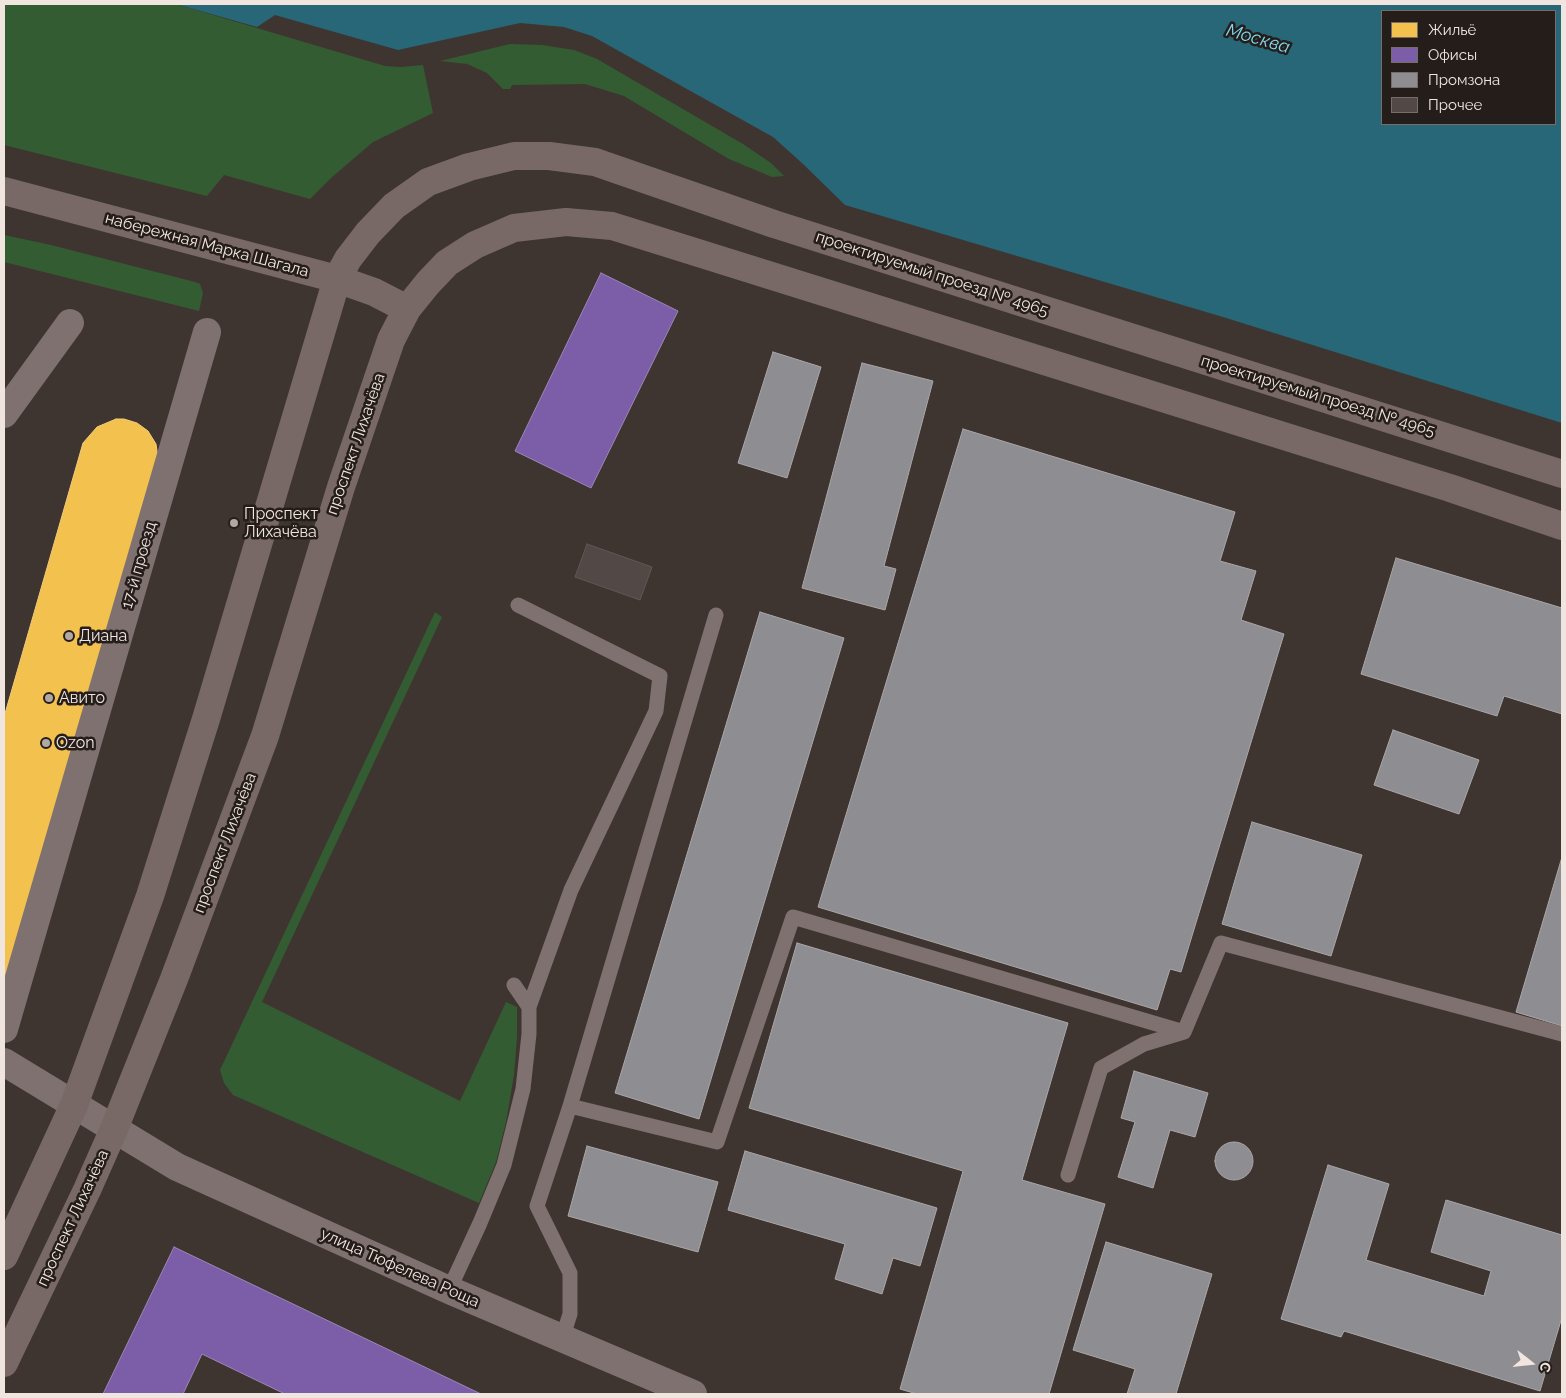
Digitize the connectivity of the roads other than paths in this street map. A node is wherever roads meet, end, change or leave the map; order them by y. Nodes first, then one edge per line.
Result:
1 (4, 191) edge
2 (338, 279) junction
3 (407, 308) junction
4 (70, 323) dead end
5 (207, 332) dead end
6 (4, 414) edge
7 (1562, 474) edge
8 (1562, 526) edge
9 (518, 605) dead end
10 (716, 615) dead end
11 (514, 985) dead end
12 (529, 1007) junction
13 (4, 1029) edge
14 (1184, 1032) junction
15 (1562, 1034) edge
16 (4, 1062) edge
17 (74, 1105) junction
18 (570, 1106) junction
19 (114, 1129) junction
20 (1068, 1175) dead end
21 (4, 1256) edge
22 (448, 1290) junction
23 (562, 1339) junction
24 (4, 1363) edge
25 (686, 1393) edge

1 - 2 main road, набережная Марка Шагала
2 - 3 main road, набережная Марка Шагала
2 - 7 main road, проектируемый проезд № 4965
2 - 17 main road
3 - 8 main road
3 - 19 main road, проспект Лихачёва
4 - 6 street
5 - 13 street, 17-й проезд
9 - 12 lane
10 - 18 lane
11 - 12 lane
12 - 22 lane
14 - 15 lane
14 - 18 lane
14 - 20 lane
16 - 17 street, улица Тюфелева Роща
17 - 19 street, улица Тюфелева Роща
17 - 21 main road
18 - 23 lane
19 - 22 street, улица Тюфелева Роща
19 - 24 main road, проспект Лихачёва
22 - 23 street, улица Тюфелева Роща
23 - 25 street, улица Тюфелева Роща

